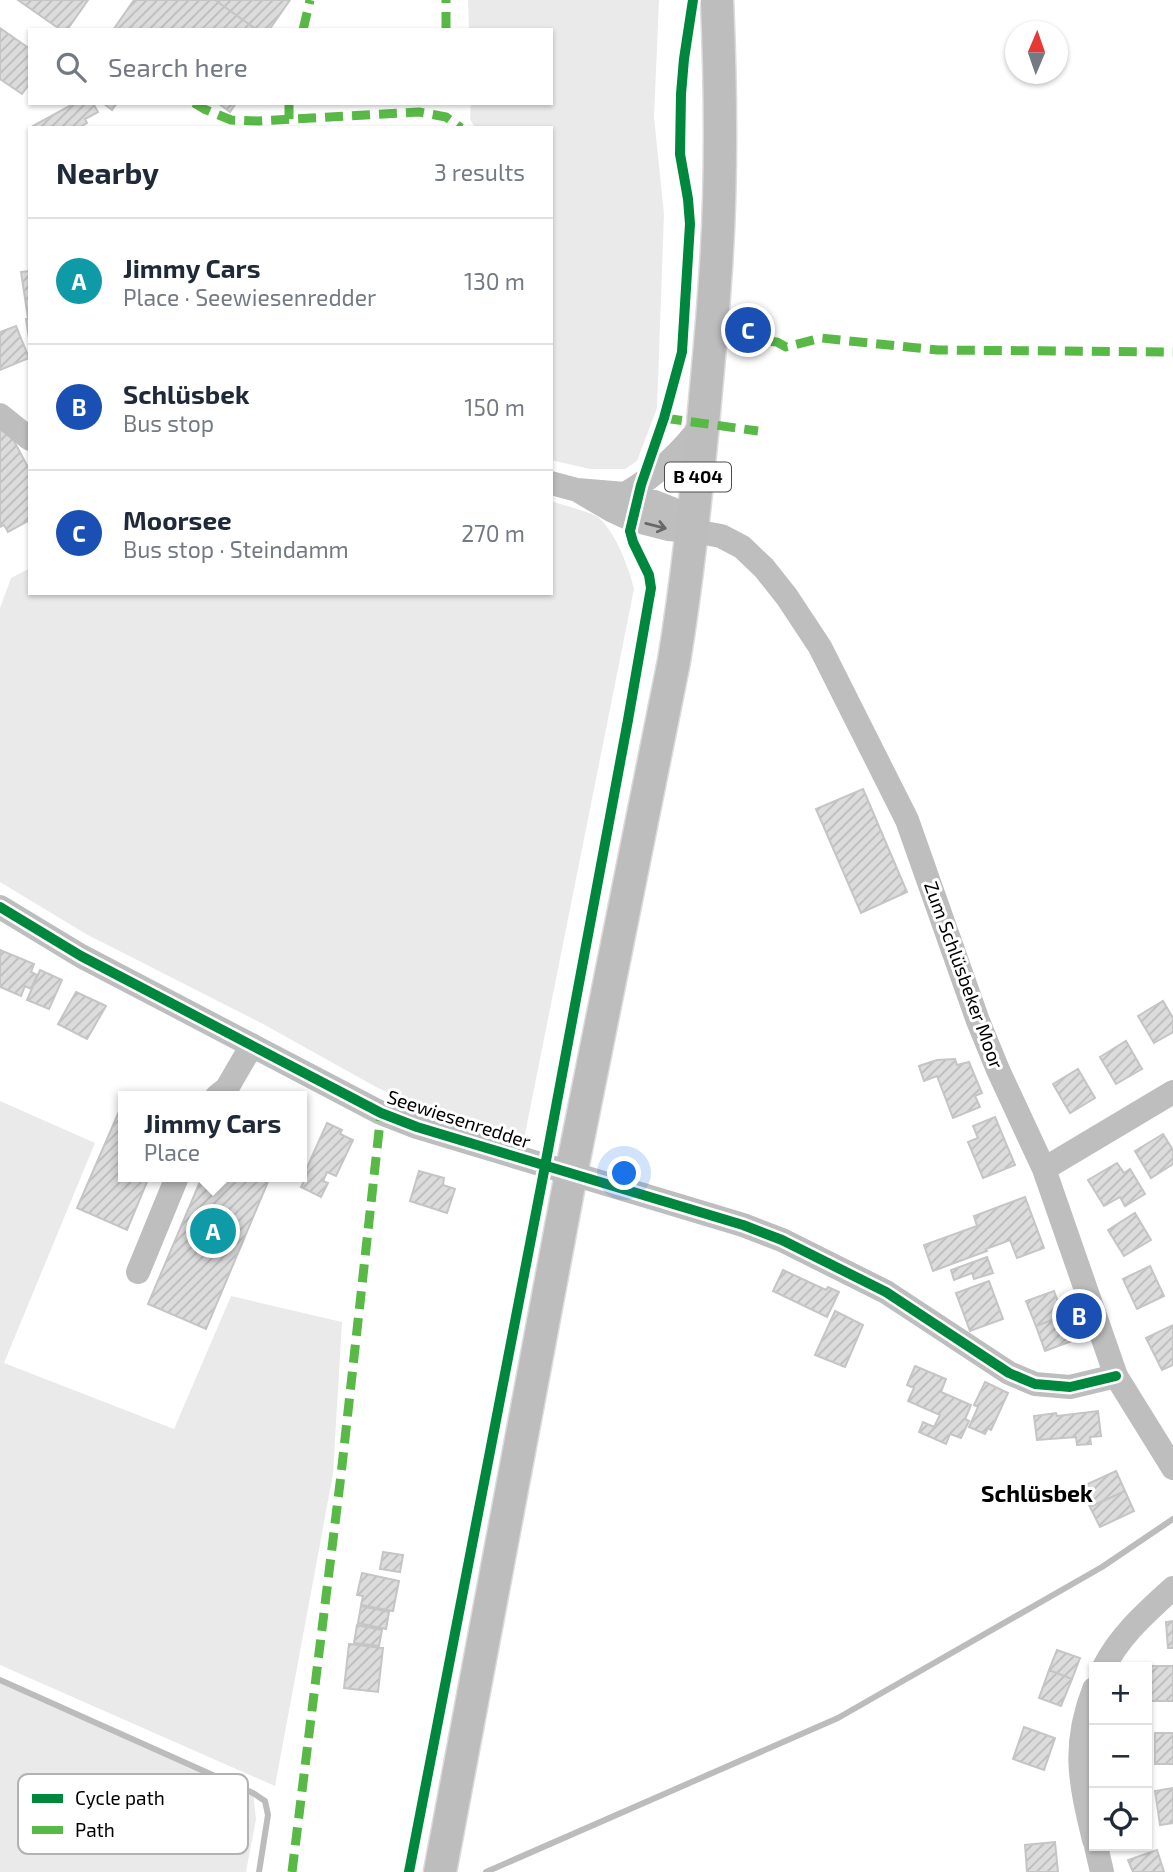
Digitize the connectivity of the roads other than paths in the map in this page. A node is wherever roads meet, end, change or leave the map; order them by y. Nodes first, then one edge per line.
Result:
1 (717, 0) edge
2 (0, 415) edge
3 (703, 423) junction
4 (28, 437) edge
5 (553, 484) edge
6 (577, 490) junction
7 (625, 494) junction
8 (693, 531) junction
9 (0, 907) edge
10 (252, 1045) junction
11 (223, 1091) edge
12 (1173, 1092) edge
13 (1044, 1169) junction
14 (571, 1174) junction
15 (175, 1182) edge
16 (138, 1272) dead end
17 (1116, 1376) junction
18 (1173, 1468) edge
19 (1173, 1588) edge
20 (1107, 1662) edge
21 (1089, 1706) edge
22 (1089, 1818) edge
23 (1097, 1851) edge
24 (439, 1872) edge
25 (1102, 1872) edge

1 - 3 main road, B 404
2 - 4 street
3 - 7 street
3 - 8 main road, B 404
5 - 6 street
6 - 7 street
6 -> 8 street, Zum Schlüsbeker Moor
7 - 8 street
8 - 13 street, Zum Schlüsbeker Moor
8 - 14 main road, B 404
9 - 10 street, Seewiesenredder
10 - 11 street
10 - 14 street, Seewiesenredder
12 - 13 street
13 - 17 street, Zum Schlüsbeker Moor
14 - 17 street, Seewiesenredder
14 - 24 main road, B 404
15 - 16 street
17 - 18 street, Zum Schlüsbeker Moor
19 - 20 street
21 - 22 street
23 - 25 street

